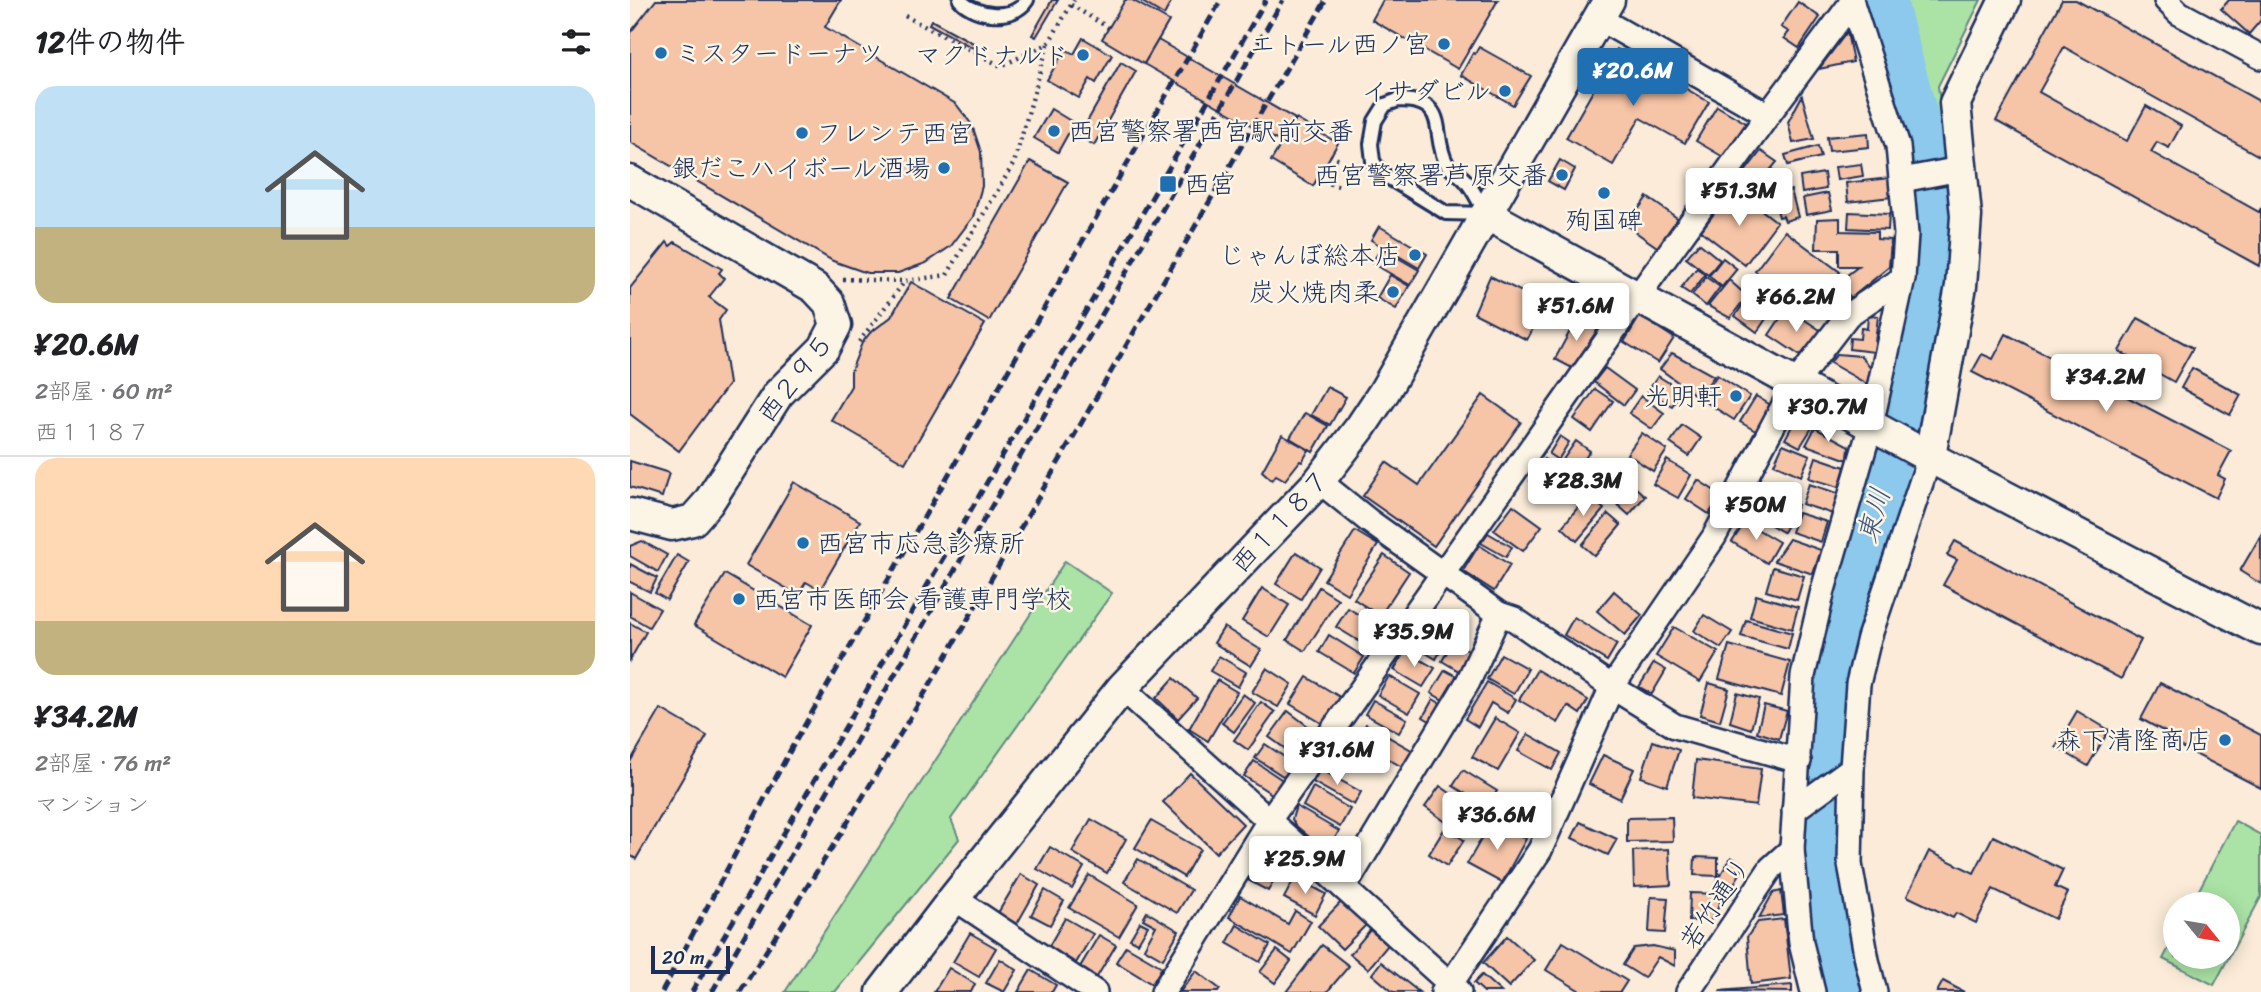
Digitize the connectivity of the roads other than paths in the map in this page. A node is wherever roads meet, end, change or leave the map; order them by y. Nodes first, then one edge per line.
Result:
1 (960, 0) edge
2 (1027, 0) edge
3 (2005, 0) edge
4 (2166, 0) edge
5 (1852, 1) edge
6 (1604, 9) edge
7 (2261, 57) edge
8 (1768, 115) junction
9 (1954, 170) junction
10 (1905, 179) junction
11 (630, 181) edge
12 (1486, 214) junction
13 (1903, 278) junction
14 (1638, 296) junction
15 (1795, 384) junction
16 (1874, 427) junction
17 (1923, 453) junction
18 (1319, 481) junction
19 (630, 514) edge
20 (1443, 573) junction
21 (1499, 614) junction
22 (2261, 630) edge
23 (1612, 687) junction
24 (1122, 688) junction
25 (1799, 761) junction
26 (1846, 773) junction
27 (1798, 807) junction
28 (1270, 819) junction
29 (1793, 849) junction
30 (1344, 888) junction
31 (954, 898) junction
32 (893, 989) edge
33 (1451, 990) edge
34 (1095, 992) edge
35 (1163, 992) edge
36 (1688, 992) edge
37 (1813, 992) edge
38 (1875, 992) edge

1 - 2 lane
3 - 9 street
4 - 7 street
5 - 8 street
5 - 10 street
6 - 8 street
6 - 12 street, 西１１８７
8 - 14 street
9 - 10 street
9 - 17 street
10 - 13 street
11 - 19 street, 西２９５
12 - 12 lane
12 - 14 street
12 - 18 street, 西１１８７
13 - 15 street
13 - 16 street
14 - 15 street
14 - 20 street
15 - 16 street
15 - 23 street
16 - 17 street
16 - 25 street
17 - 22 street
17 - 26 street
18 - 20 street
18 - 24 street, 西１１８７
20 - 21 street
20 - 28 street
21 - 23 street
21 - 30 street
23 - 25 street
23 - 33 street
24 - 28 street
24 - 31 street, 西１１８７
25 - 27 street
26 - 27 street
26 - 38 street
27 - 29 street
28 - 30 street
28 - 35 street
29 - 36 street, 若竹通り
29 - 37 street
30 - 33 street
31 - 32 street, 西１１８７
31 - 34 street

